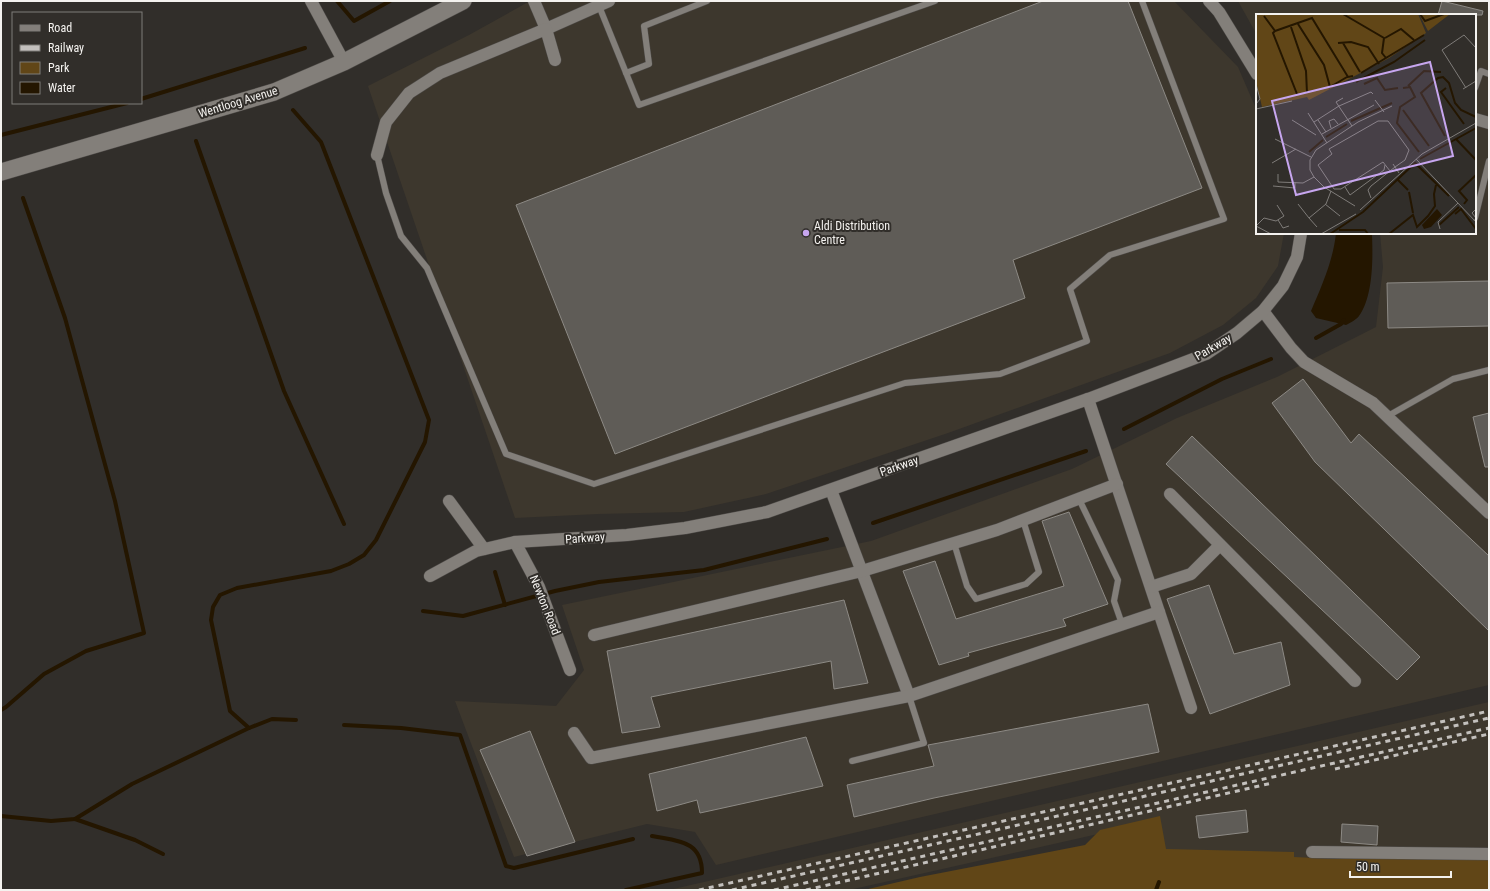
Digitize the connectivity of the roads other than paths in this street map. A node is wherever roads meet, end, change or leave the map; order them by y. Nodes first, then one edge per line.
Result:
1 (311, 1) edge
2 (463, 1) edge
3 (534, 1) edge
4 (707, 1) edge
5 (934, 1) edge
6 (1142, 1) edge
7 (1209, 1) edge
8 (604, 3) edge
9 (546, 28) junction
10 (555, 60) dead end
11 (344, 62) junction
12 (1256, 72) edge
13 (626, 73) junction
14 (1489, 74) edge
15 (1476, 85) edge
16 (1476, 119) edge
17 (1489, 123) edge
18 (377, 155) joint
19 (1489, 161) edge
20 (1, 172) edge
21 (1476, 214) edge
22 (1301, 234) edge
23 (1263, 311) junction
24 (1489, 370) edge
25 (1088, 399) junction
26 (1386, 417) junction
27 (1117, 484) junction
28 (831, 490) junction
29 (1170, 494) dead end
30 (1079, 499) junction
31 (448, 501) dead end
32 (1489, 513) edge
33 (1024, 520) junction
34 (515, 542) junction
35 (954, 543) junction
36 (1220, 544) junction
37 (484, 549) junction
38 (862, 572) junction
39 (430, 576) dead end
40 (1151, 587) junction
41 (1159, 612) junction
42 (1122, 624) junction
43 (594, 635) dead end
44 (570, 670) dead end
45 (1354, 681) dead end
46 (909, 696) junction
47 (1191, 708) dead end
48 (574, 732) dead end
49 (852, 761) dead end
50 (1312, 852) dead end
51 (1489, 854) edge

1 - 11 street
2 - 11 main road, Wentloog Avenue
3 - 9 street
4 - 13 lane
5 - 13 lane
6 - 18 lane
7 - 12 street
8 - 9 street
8 - 13 lane
9 - 10 street
9 - 18 street
11 - 20 main road, Wentloog Avenue
14 - 15 lane
16 - 17 street
19 - 21 lane
22 - 23 street, Parkway
23 - 25 street, Parkway
23 - 26 street
24 - 26 lane
25 - 27 street
25 - 28 street, Parkway
26 - 32 street
27 - 30 street
27 - 40 street
28 - 34 street, Parkway
28 - 38 street
29 - 36 street
30 - 33 street
30 - 42 lane
31 - 37 street
33 - 35 street
33 - 35 lane
34 - 37 street, Parkway
34 - 44 street, Newton Road
35 - 38 street
36 - 40 street
36 - 45 street
37 - 39 street, Parkway
38 - 43 street
38 - 46 street
40 - 41 street
41 - 42 street
41 - 47 street
42 - 46 street
46 - 48 street
46 - 49 lane
50 - 51 street

